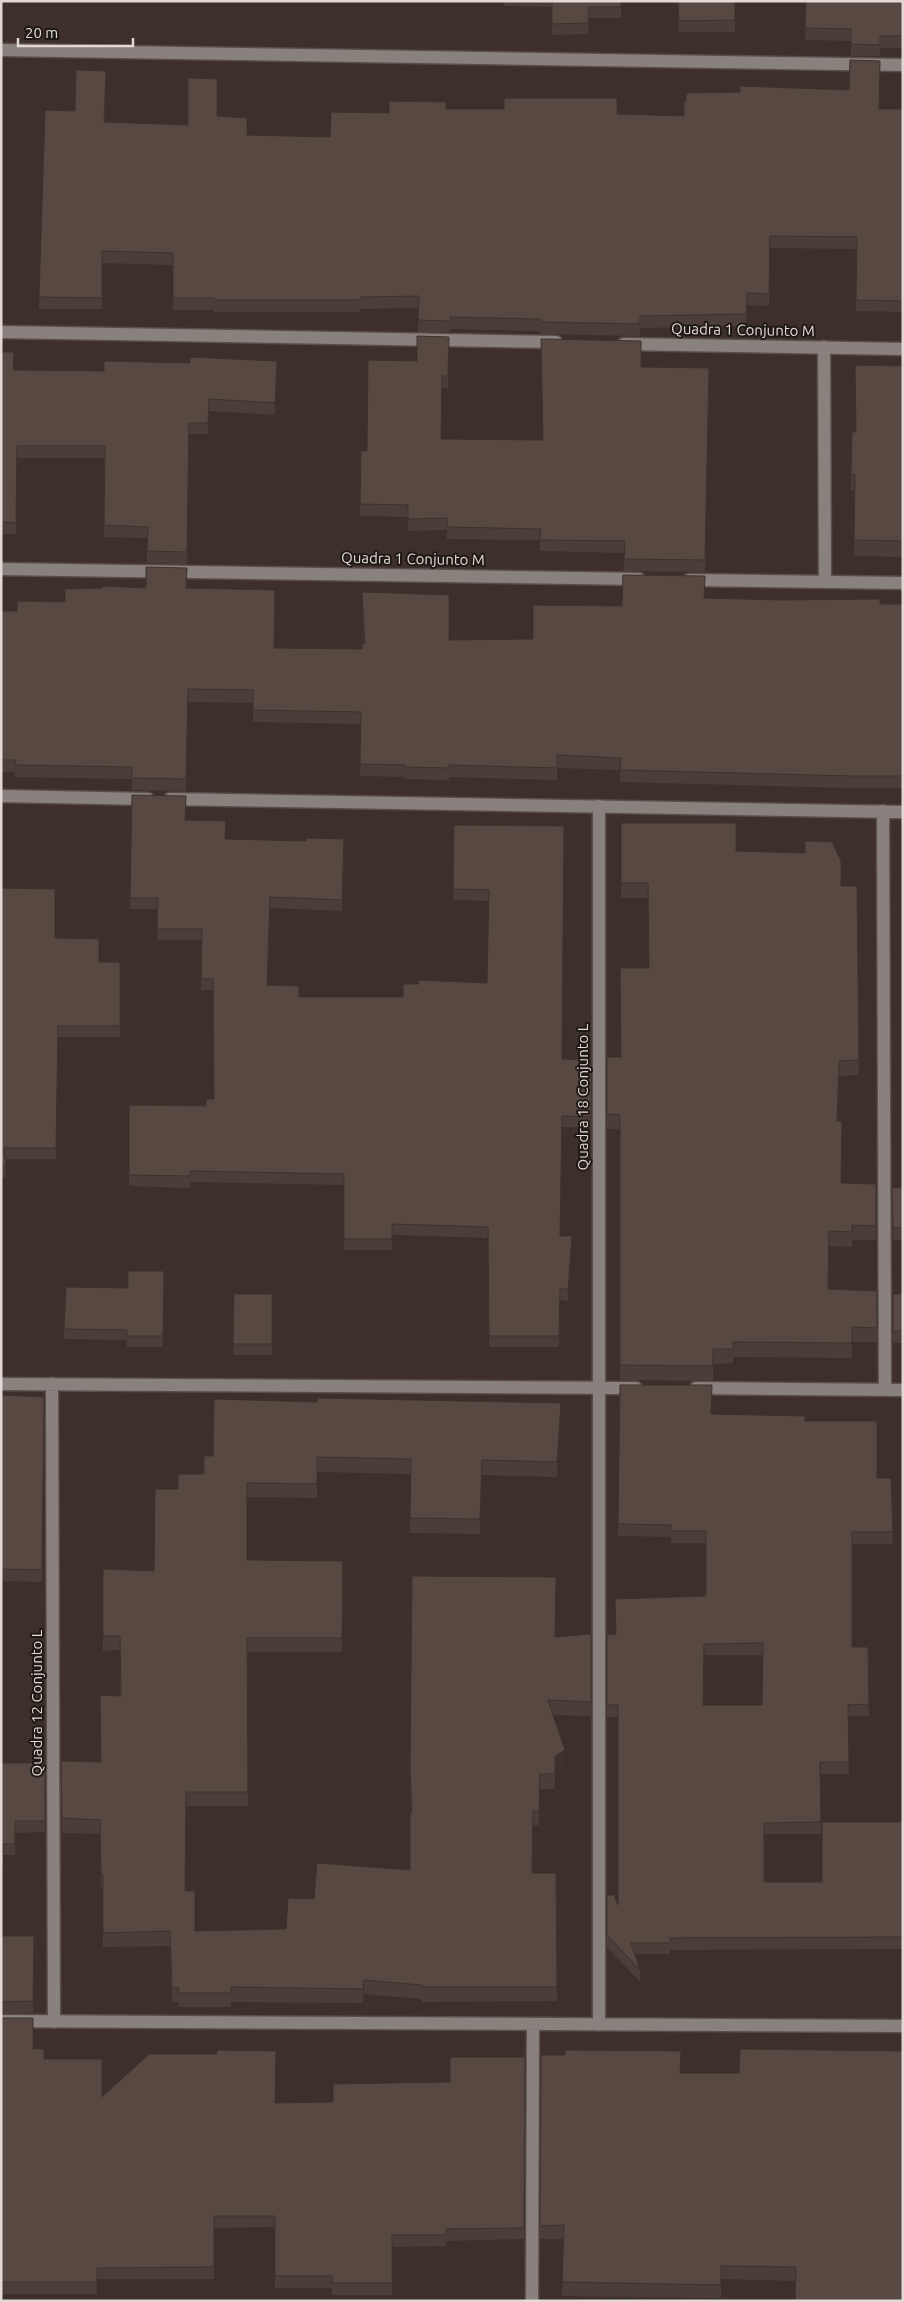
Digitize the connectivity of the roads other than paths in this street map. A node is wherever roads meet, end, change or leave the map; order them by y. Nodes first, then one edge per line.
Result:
1 (1, 50) edge
2 (903, 65) edge
3 (1, 332) edge
4 (566, 343) edge
5 (616, 344) edge
6 (824, 347) junction
7 (903, 349) edge
8 (1, 568) edge
9 (656, 579) edge
10 (676, 579) edge
11 (825, 582) junction
12 (903, 583) edge
13 (1, 796) edge
14 (599, 806) junction
15 (883, 811) junction
16 (903, 812) edge
17 (1, 1384) edge
18 (52, 1384) junction
19 (599, 1388) junction
20 (648, 1388) edge
21 (688, 1388) edge
22 (885, 1389) junction
23 (903, 1390) edge
24 (1, 2021) edge
25 (54, 2022) junction
26 (599, 2024) junction
27 (533, 2025) junction
28 (903, 2026) edge
29 (532, 2301) edge

1 - 2 street
3 - 4 street
5 - 6 street, Quadra 1 Conjunto M
6 - 7 street, Quadra 1 Conjunto M
6 - 11 street, Quadra 1 Conjunto M
8 - 9 street, Quadra 1 Conjunto M
10 - 11 street
11 - 12 street
13 - 14 street
14 - 15 street
14 - 19 street, Quadra 18 Conjunto L
15 - 16 street
15 - 22 street
17 - 18 street
18 - 19 street
18 - 25 street, Quadra 12 Conjunto L
19 - 20 street
19 - 26 street, Quadra 18 Conjunto L
21 - 22 street
22 - 23 street
24 - 25 street
25 - 27 street
26 - 27 street
26 - 28 street
27 - 29 street

